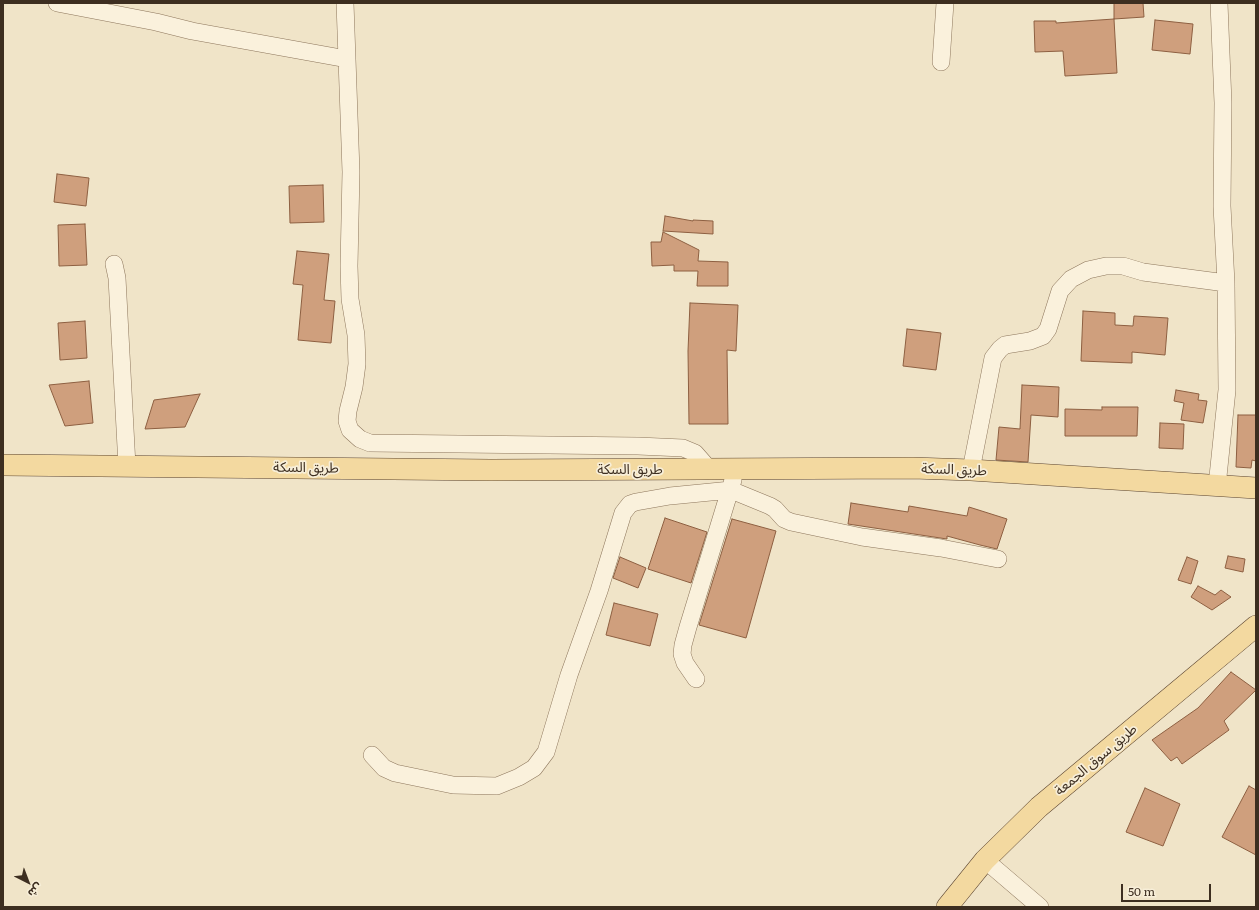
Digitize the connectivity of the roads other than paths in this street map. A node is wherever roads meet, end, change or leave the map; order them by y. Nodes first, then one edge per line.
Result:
1 (57, 3) edge
2 (344, 3) edge
3 (945, 3) edge
4 (1219, 3) edge
5 (105, 8) edge
6 (347, 59) junction
7 (941, 62) dead end
8 (114, 264) dead end
9 (1226, 283) junction
10 (3, 465) edge
11 (127, 466) junction
12 (736, 468) junction
13 (709, 469) junction
14 (971, 470) junction
15 (1217, 486) junction
16 (1256, 488) edge
17 (731, 490) junction
18 (998, 559) dead end
19 (1256, 626) edge
20 (696, 679) dead end
21 (372, 755) dead end
22 (985, 860) junction
23 (947, 907) edge
24 (1040, 907) edge

1 - 5 street
2 - 6 street
3 - 7 street
4 - 9 street
5 - 6 street
6 - 13 street
8 - 11 street
9 - 14 street
9 - 15 street
10 - 11 main road, طريق السكة
11 - 13 main road, طريق السكة
12 - 13 main road, طريق السكة
12 - 14 main road, طريق السكة
12 - 17 street
14 - 15 main road, طريق السكة
15 - 16 main road, طريق السكة
17 - 18 street
17 - 20 street
17 - 21 street
19 - 22 main road, طريق سوق الجمعة
22 - 23 main road, طريق سوق الجمعة
22 - 24 street

